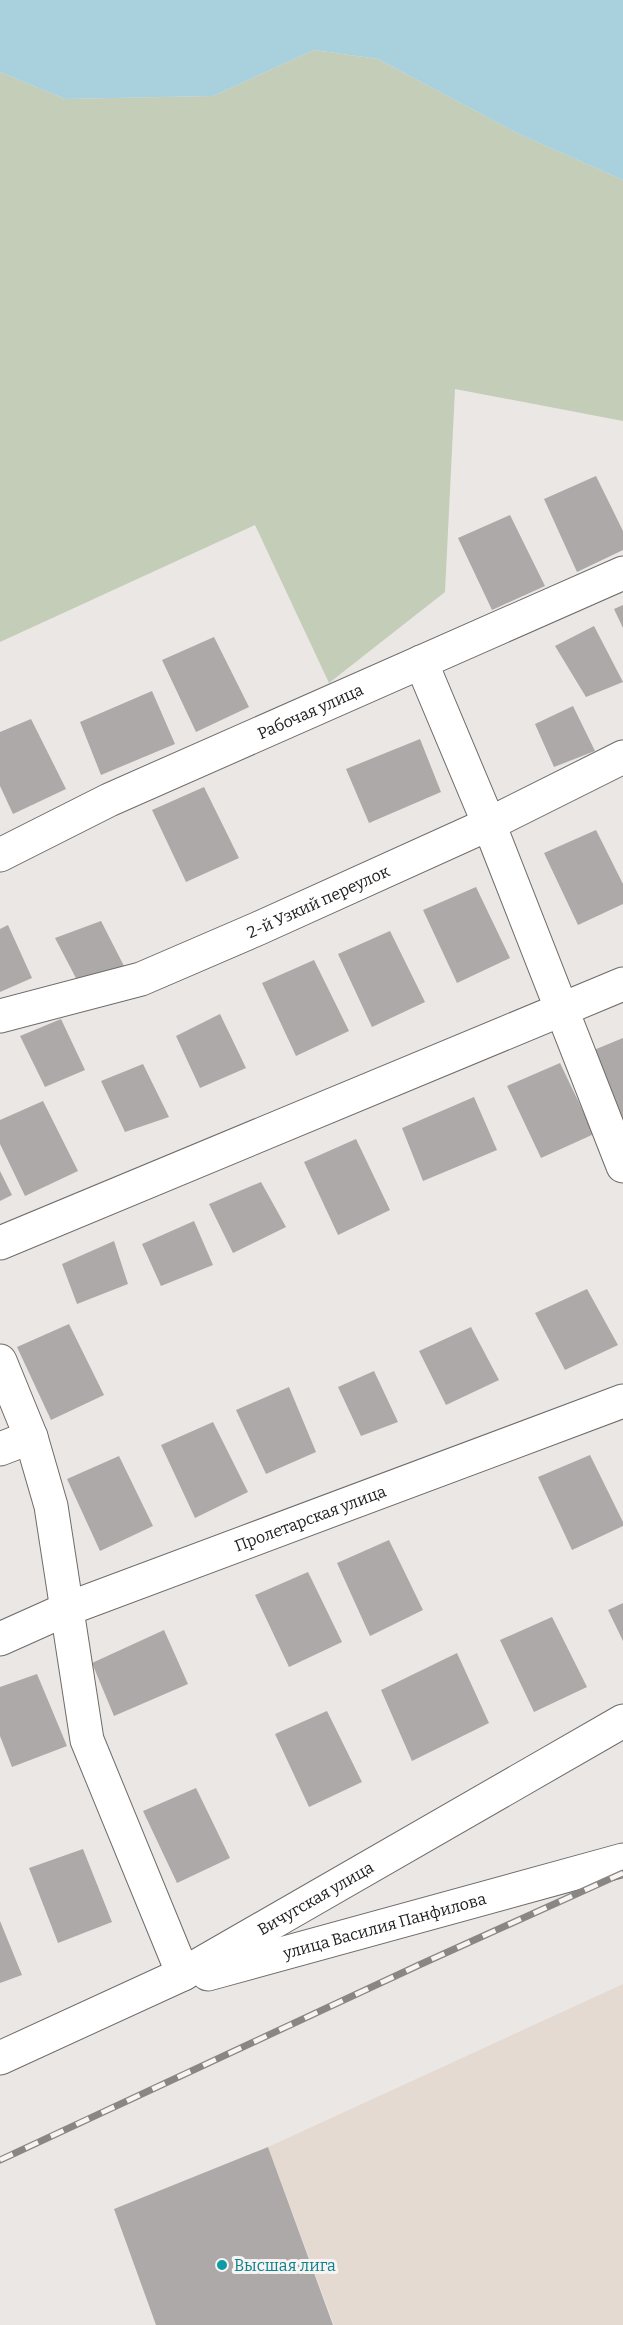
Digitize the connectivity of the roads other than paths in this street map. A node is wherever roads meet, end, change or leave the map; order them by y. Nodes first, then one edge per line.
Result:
1 (623, 573) edge
2 (421, 662) junction
3 (623, 757) edge
4 (489, 824) junction
5 (0, 855) edge
6 (623, 984) edge
7 (561, 1011) junction
8 (0, 1016) edge
9 (623, 1166) edge
10 (0, 1243) edge
11 (0, 1361) edge
12 (623, 1401) edge
13 (31, 1437) junction
14 (0, 1449) edge
15 (67, 1609) junction
16 (0, 1639) edge
17 (623, 1721) edge
18 (623, 1860) edge
19 (183, 1974) junction
20 (146, 1991) junction
21 (0, 2058) edge

1 - 2 street, Рабочая улица
2 - 4 street
2 - 5 street, Рабочая улица
3 - 4 street, 2-й Узкий переулок
4 - 7 street
4 - 8 street, 2-й Узкий переулок
6 - 7 street
7 - 9 street
7 - 10 street
11 - 13 street
12 - 15 street, Пролетарская улица
13 - 14 street
13 - 15 street
15 - 16 street, Пролетарская улица
15 - 19 street
17 - 19 street, Вичугская улица
18 - 20 street, улица Василия Панфилова
19 - 20 street, Вичугская улица
20 - 21 street, Вичугская улица

